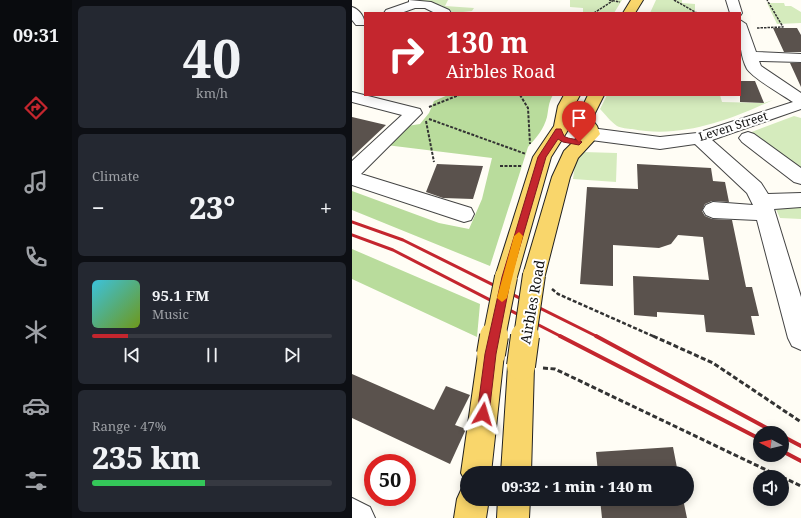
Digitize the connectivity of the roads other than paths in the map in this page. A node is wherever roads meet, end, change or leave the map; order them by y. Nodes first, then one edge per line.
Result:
1 (637, 0) edge
2 (732, 0) edge
3 (414, 2) edge
4 (352, 10) edge
5 (392, 12) edge
6 (443, 12) edge
7 (630, 12) edge
8 (736, 12) edge
9 (359, 22) edge
10 (741, 26) edge
11 (801, 58) edge
12 (748, 61) edge
13 (571, 96) edge
14 (596, 96) edge
15 (352, 97) edge
16 (801, 100) edge
17 (801, 104) edge
18 (560, 129) junction
19 (587, 133) junction
20 (700, 138) junction
21 (748, 138) dead end
22 (352, 172) edge
23 (801, 177) edge
24 (352, 178) edge
25 (801, 200) edge
26 (764, 207) junction
27 (713, 210) dead end
28 (464, 214) dead end
29 (799, 326) edge
30 (477, 466) edge
31 (516, 466) edge
32 (472, 506) edge
33 (514, 506) edge
34 (352, 514) edge
35 (359, 518) edge
36 (470, 518) edge
37 (513, 518) edge

1 - 7 main road
2 - 8 street
3 - 5 street
3 - 6 street
4 - 9 street
10 - 12 street
11 - 12 street
12 - 16 street
13 - 18 main road, Airbles Road
14 - 19 main road, Airbles Road
15 - 22 street
17 - 20 street, Leven Street
18 - 19 main road
18 - 30 main road, Airbles Road, bridge
19 - 20 street, Leven Street
19 - 31 main road, Airbles Road, bridge
20 - 26 street
21 - 23 street
24 - 28 street
25 - 26 street
26 - 27 street
26 - 29 street
32 - 36 main road
33 - 37 main road
34 - 35 street

